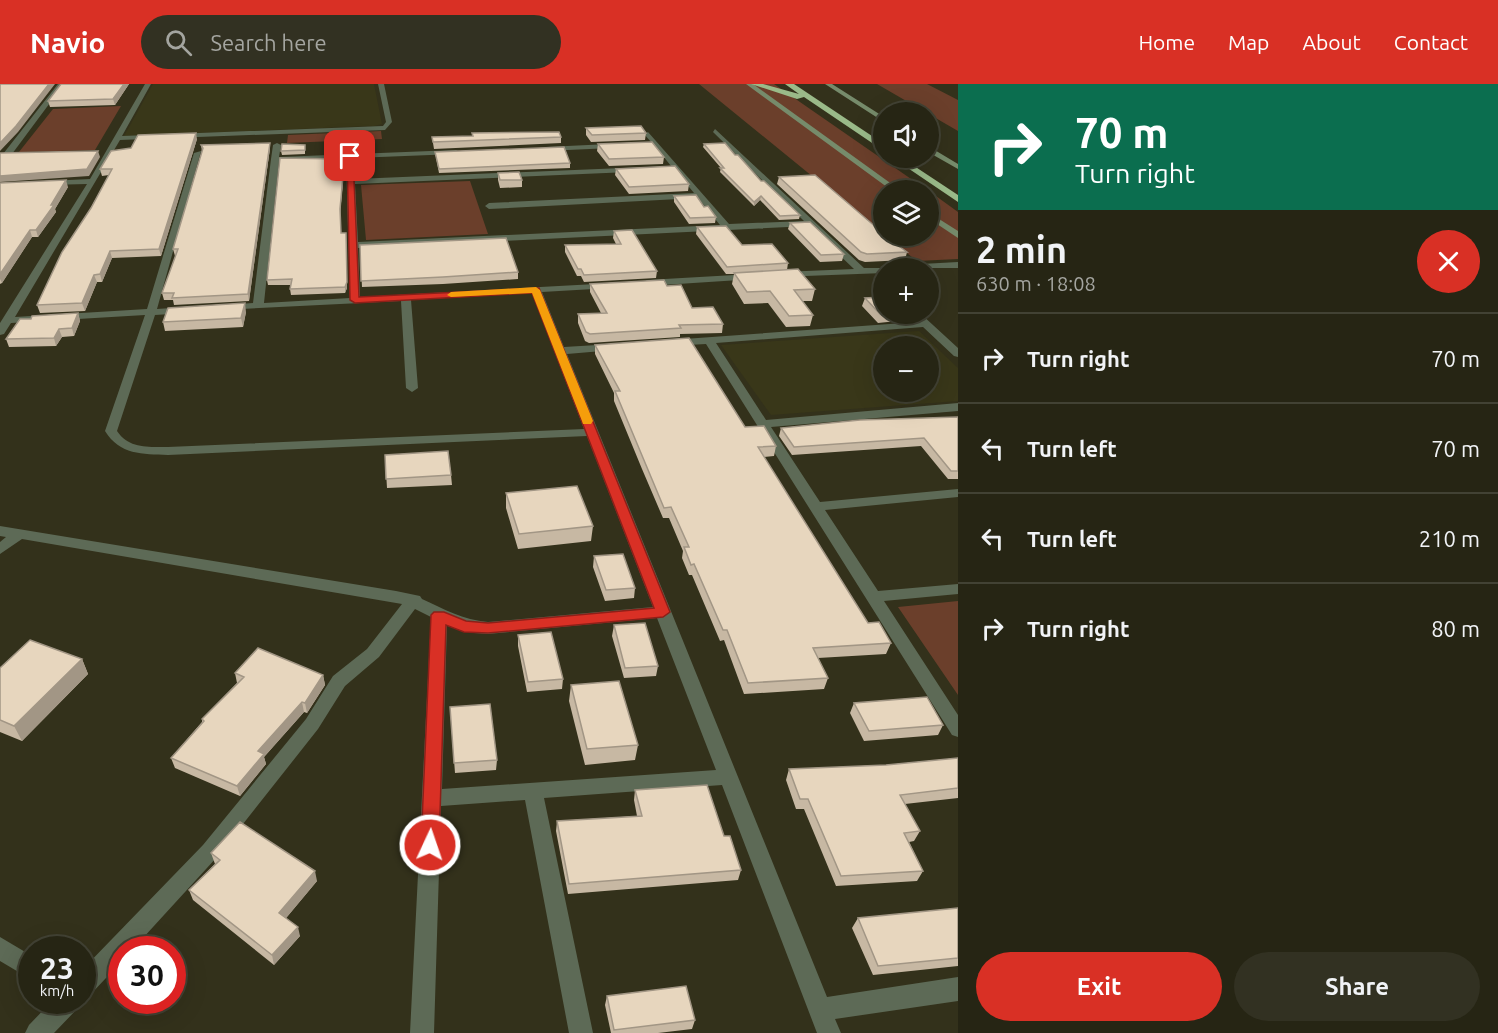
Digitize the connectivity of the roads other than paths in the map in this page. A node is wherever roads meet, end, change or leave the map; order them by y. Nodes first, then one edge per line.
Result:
1 (61, 84) edge
2 (148, 84) edge
3 (381, 84) edge
4 (749, 84) edge
5 (755, 84) edge
6 (789, 84) edge
7 (806, 84) edge
8 (828, 84) edge
9 (813, 100) junction
10 (836, 104) dead end
11 (873, 113) edge
12 (715, 131) dead end
13 (648, 134) edge
14 (117, 138) junction
15 (873, 141) edge
16 (657, 144) junction
17 (277, 145) dead end
18 (539, 149) edge
19 (468, 152) edge
20 (198, 153) dead end
21 (17, 155) edge
22 (939, 155) edge
23 (3, 156) edge
24 (350, 156) junction
25 (275, 159) junction
26 (958, 167) edge
27 (677, 168) junction
28 (912, 168) edge
29 (882, 180) edge
30 (93, 182) junction
31 (351, 182) junction
32 (35, 184) edge
33 (700, 195) junction
34 (958, 199) edge
35 (489, 206) dead end
36 (939, 222) edge
37 (812, 223) junction
38 (727, 227) junction
39 (958, 235) edge
40 (353, 245) junction
41 (958, 266) edge
42 (939, 267) edge
43 (866, 271) junction
44 (873, 271) edge
45 (873, 276) edge
46 (641, 284) edge
47 (617, 285) edge
48 (536, 290) junction
49 (406, 297) junction
50 (355, 300) junction
51 (258, 306) junction
52 (199, 309) edge
53 (210, 309) edge
54 (151, 312) junction
55 (9, 320) junction
56 (927, 324) joint
57 (0, 332) edge
58 (709, 340) junction
59 (654, 344) edge
60 (621, 346) edge
61 (560, 351) junction
62 (958, 354) edge
63 (412, 388) dead end
64 (958, 408) edge
65 (763, 424) junction
66 (592, 432) junction
67 (958, 493) edge
68 (815, 507) junction
69 (0, 531) edge
70 (18, 535) junction
71 (0, 549) edge
72 (958, 589) edge
73 (873, 597) junction
74 (414, 600) junction
75 (663, 612) junction
76 (439, 615) junction
77 (958, 730) edge
78 (728, 777) junction
79 (533, 790) junction
80 (432, 798) junction
81 (0, 948) edge
82 (18, 960) edge
83 (96, 972) edge
84 (958, 989) edge
85 (820, 1010) junction
86 (56, 1014) edge
87 (37, 1033) edge
88 (422, 1033) edge
89 (581, 1033) edge
90 (829, 1033) edge

1 - 23 street
2 - 14 street
3 - 14 street
4 - 29 street
5 - 9 highway
6 - 9 highway
7 - 10 highway
8 - 11 street
9 - 15 highway
12 - 37 street
13 - 16 street
14 - 30 street
16 - 18 street
16 - 27 street
17 - 25 street
19 - 24 street
20 - 54 street
21 - 23 street
22 - 26 street
24 - 25 street
24 - 31 street
25 - 51 street
27 - 31 street
27 - 33 street
28 - 34 highway
30 - 32 street
30 - 55 street
31 - 40 street
33 - 35 street
33 - 38 street
36 - 39 street
37 - 38 street
37 - 43 street
38 - 40 street
40 - 50 street
41 - 42 street
43 - 44 street
43 - 45 street
43 - 46 street
47 - 48 street
48 - 49 street
48 - 61 street
49 - 50 street
49 - 63 street
50 - 51 street
51 - 53 street
52 - 54 street
54 - 55 street
54 - 66 street
55 - 57 street
56 - 58 street
56 - 62 street
58 - 59 street
58 - 65 street
60 - 61 street
61 - 66 street
64 - 65 street
65 - 68 street
66 - 75 street
67 - 68 street
68 - 73 street
69 - 70 street
70 - 71 street
70 - 74 street
72 - 73 street
73 - 77 street
74 - 76 street
74 - 83 street
75 - 76 street
75 - 78 street
76 - 80 street
78 - 79 street
78 - 85 street
79 - 80 street
79 - 89 street
80 - 88 street
81 - 82 street
84 - 85 street
85 - 90 street
86 - 87 street

